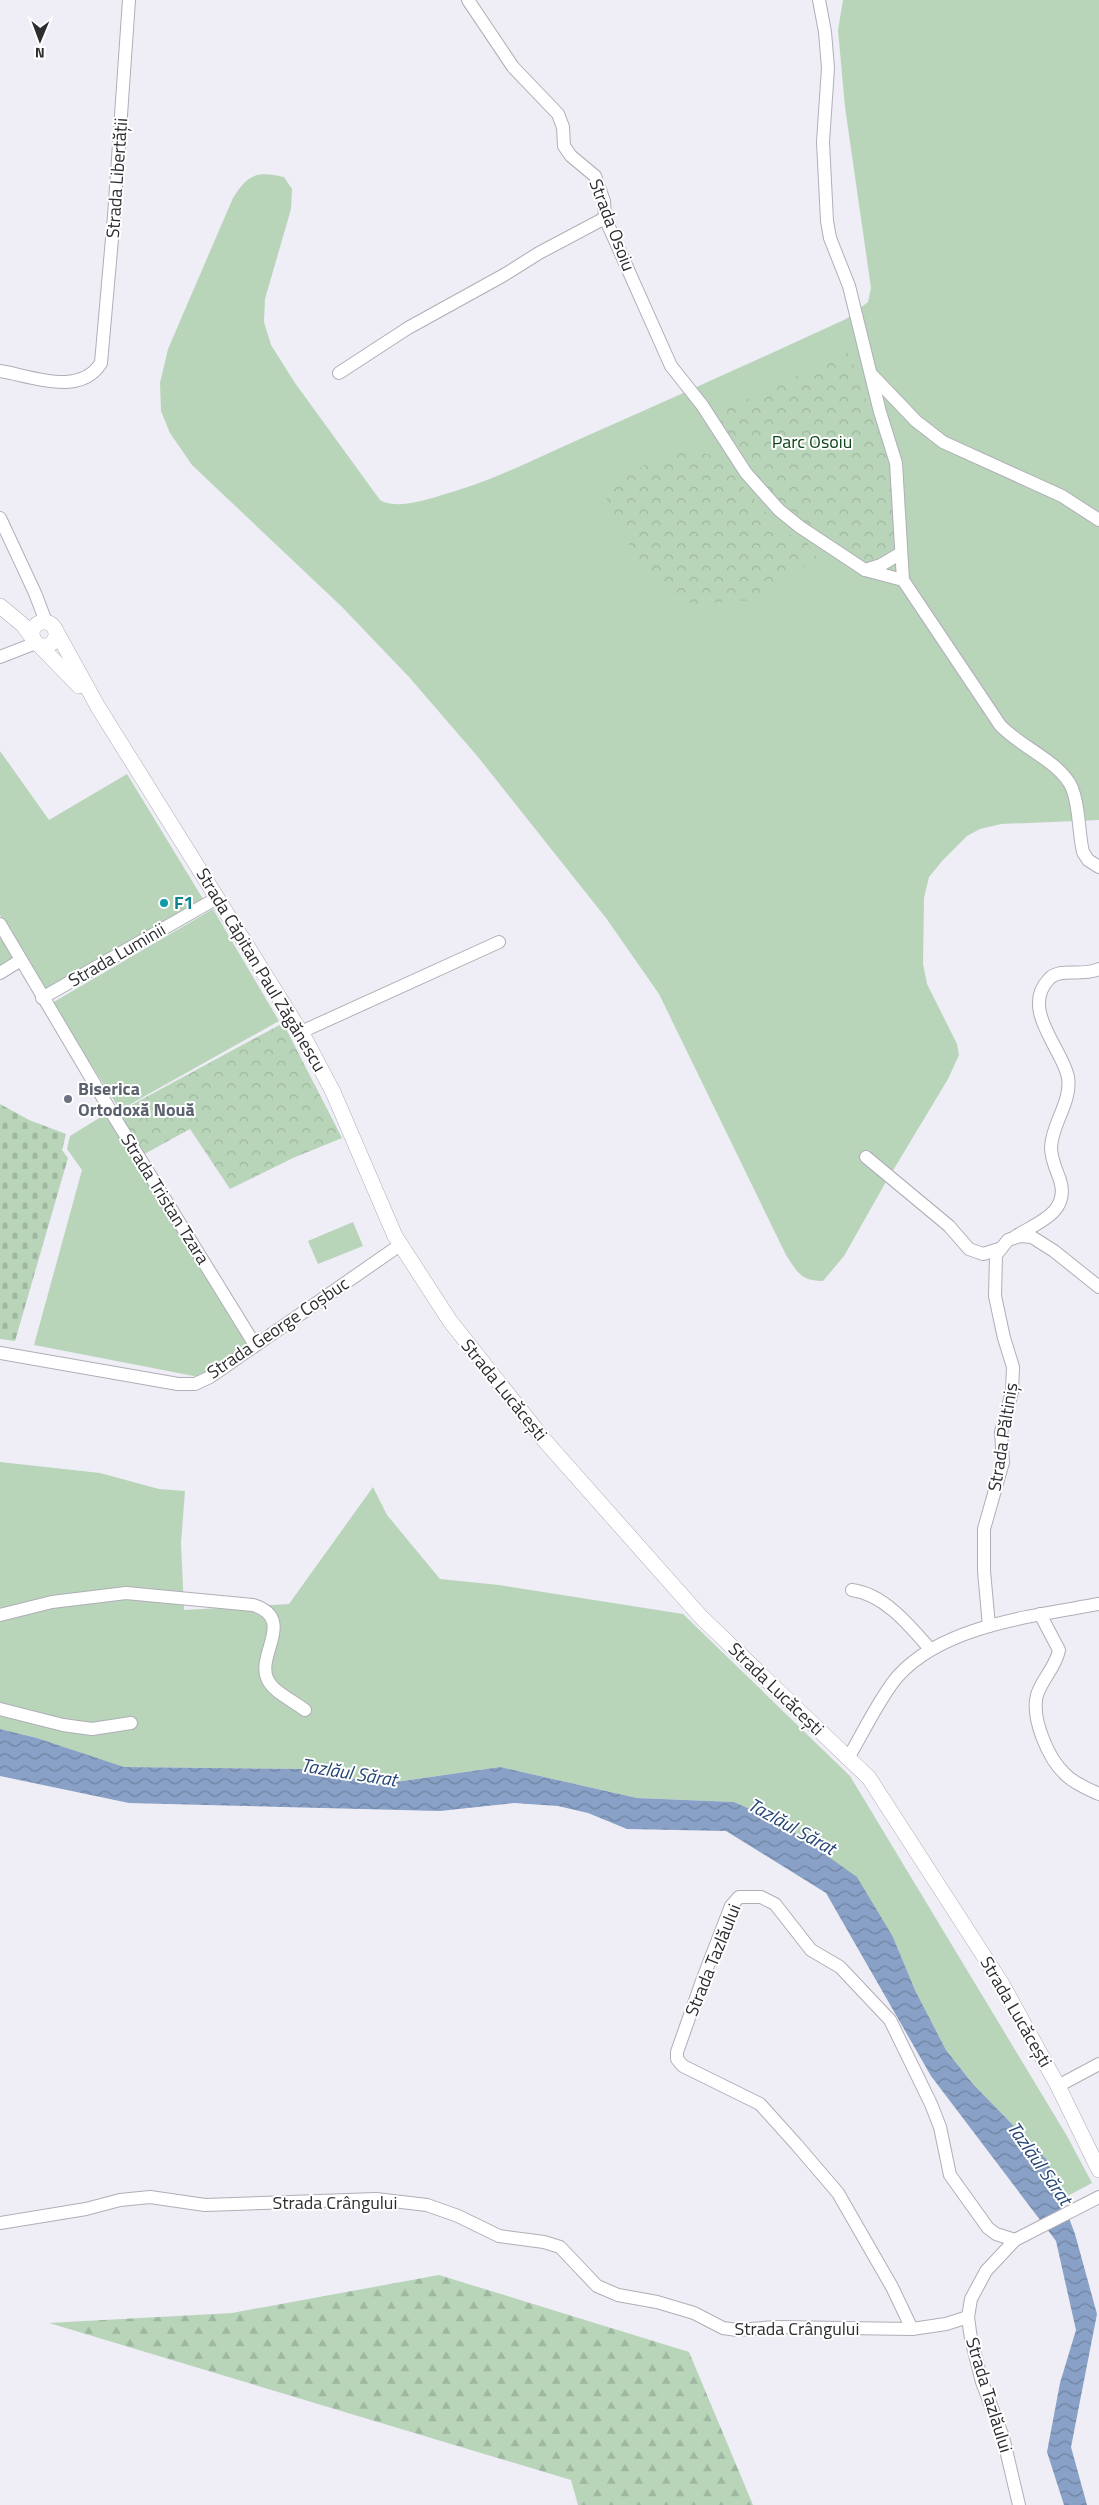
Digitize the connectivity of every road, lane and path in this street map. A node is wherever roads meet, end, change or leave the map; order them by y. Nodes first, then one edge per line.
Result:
1 (129, 0) edge
2 (468, 0) edge
3 (819, 0) edge
4 (605, 218) junction
5 (0, 371) edge
6 (339, 373) dead end
7 (872, 375) junction
8 (0, 518) edge
9 (1099, 520) edge
10 (901, 553) junction
11 (866, 570) junction
12 (903, 580) junction
13 (0, 605) edge
14 (47, 624) junction
15 (36, 643) junction
16 (0, 657) edge
17 (98, 708) junction
18 (1099, 867) edge
19 (218, 898) junction
20 (0, 924) edge
21 (499, 942) dead end
22 (20, 960) junction
23 (1099, 969) edge
24 (0, 973) edge
25 (42, 998) junction
26 (301, 1032) junction
27 (866, 1157) dead end
28 (1014, 1237) junction
29 (400, 1245) junction
30 (999, 1249) junction
31 (1099, 1287) edge
32 (255, 1344) junction
33 (0, 1353) edge
34 (852, 1590) dead end
35 (1099, 1604) edge
36 (1040, 1614) junction
37 (0, 1615) edge
38 (989, 1626) junction
39 (930, 1650) junction
40 (0, 1709) edge
41 (305, 1710) dead end
42 (131, 1723) dead end
43 (848, 1758) junction
44 (1099, 1794) edge
45 (1099, 2064) edge
46 (1058, 2086) junction
47 (1099, 2170) edge
48 (1095, 2199) edge
49 (0, 2223) edge
50 (1015, 2240) junction
51 (968, 2317) junction
52 (912, 2329) junction
53 (1019, 2505) edge

1 - 5 street, Strada Libertății
2 - 4 street, Strada Osoiu
3 - 7 street
4 - 6 street
4 - 11 street, Strada Osoiu
7 - 9 street
7 - 10 street
8 - 14 street
10 - 11 street
10 - 12 street
11 - 12 street, Strada Osoiu
12 - 18 street
13 - 14 main road, Strada Căpitan Paul Zăgănescu
13 - 15 main road, Strada Căpitan Paul Zăgănescu
14 - 15 main road
14 - 15 main road
14 - 17 main road, Strada Căpitan Paul Zăgănescu
15 - 16 street
15 - 17 main road, Strada Căpitan Paul Zăgănescu
17 - 19 main road, Strada Căpitan Paul Zăgănescu
19 - 25 street, Strada Luminii
19 - 26 main road, Strada Căpitan Paul Zăgănescu
20 - 22 street, Strada Tristan Tzara
21 - 26 street
22 - 24 street
22 - 25 street, Strada Tristan Tzara
23 - 28 street
25 - 32 street, Strada Tristan Tzara
26 - 29 main road, Strada Căpitan Paul Zăgănescu
27 - 30 street
28 - 30 street
28 - 31 street
29 - 32 street, Strada George Coșbuc
29 - 43 main road, Strada Lucăcești
30 - 38 street, Strada Păltiniș
32 - 33 street, Strada George Coșbuc
34 - 39 street
35 - 36 street
36 - 38 street
36 - 44 street
37 - 41 street
38 - 39 street
39 - 43 street
40 - 42 street
43 - 46 main road, Strada Lucăcești
45 - 46 street
46 - 47 main road, Strada Lucăcești
48 - 50 street, Strada Tazlăului
49 - 52 street, Strada Crângului
50 - 51 street, Strada Tazlăului
50 - 52 street, Strada Tazlăului
51 - 52 street, Strada Crângului
51 - 53 street, Strada Tazlăului

